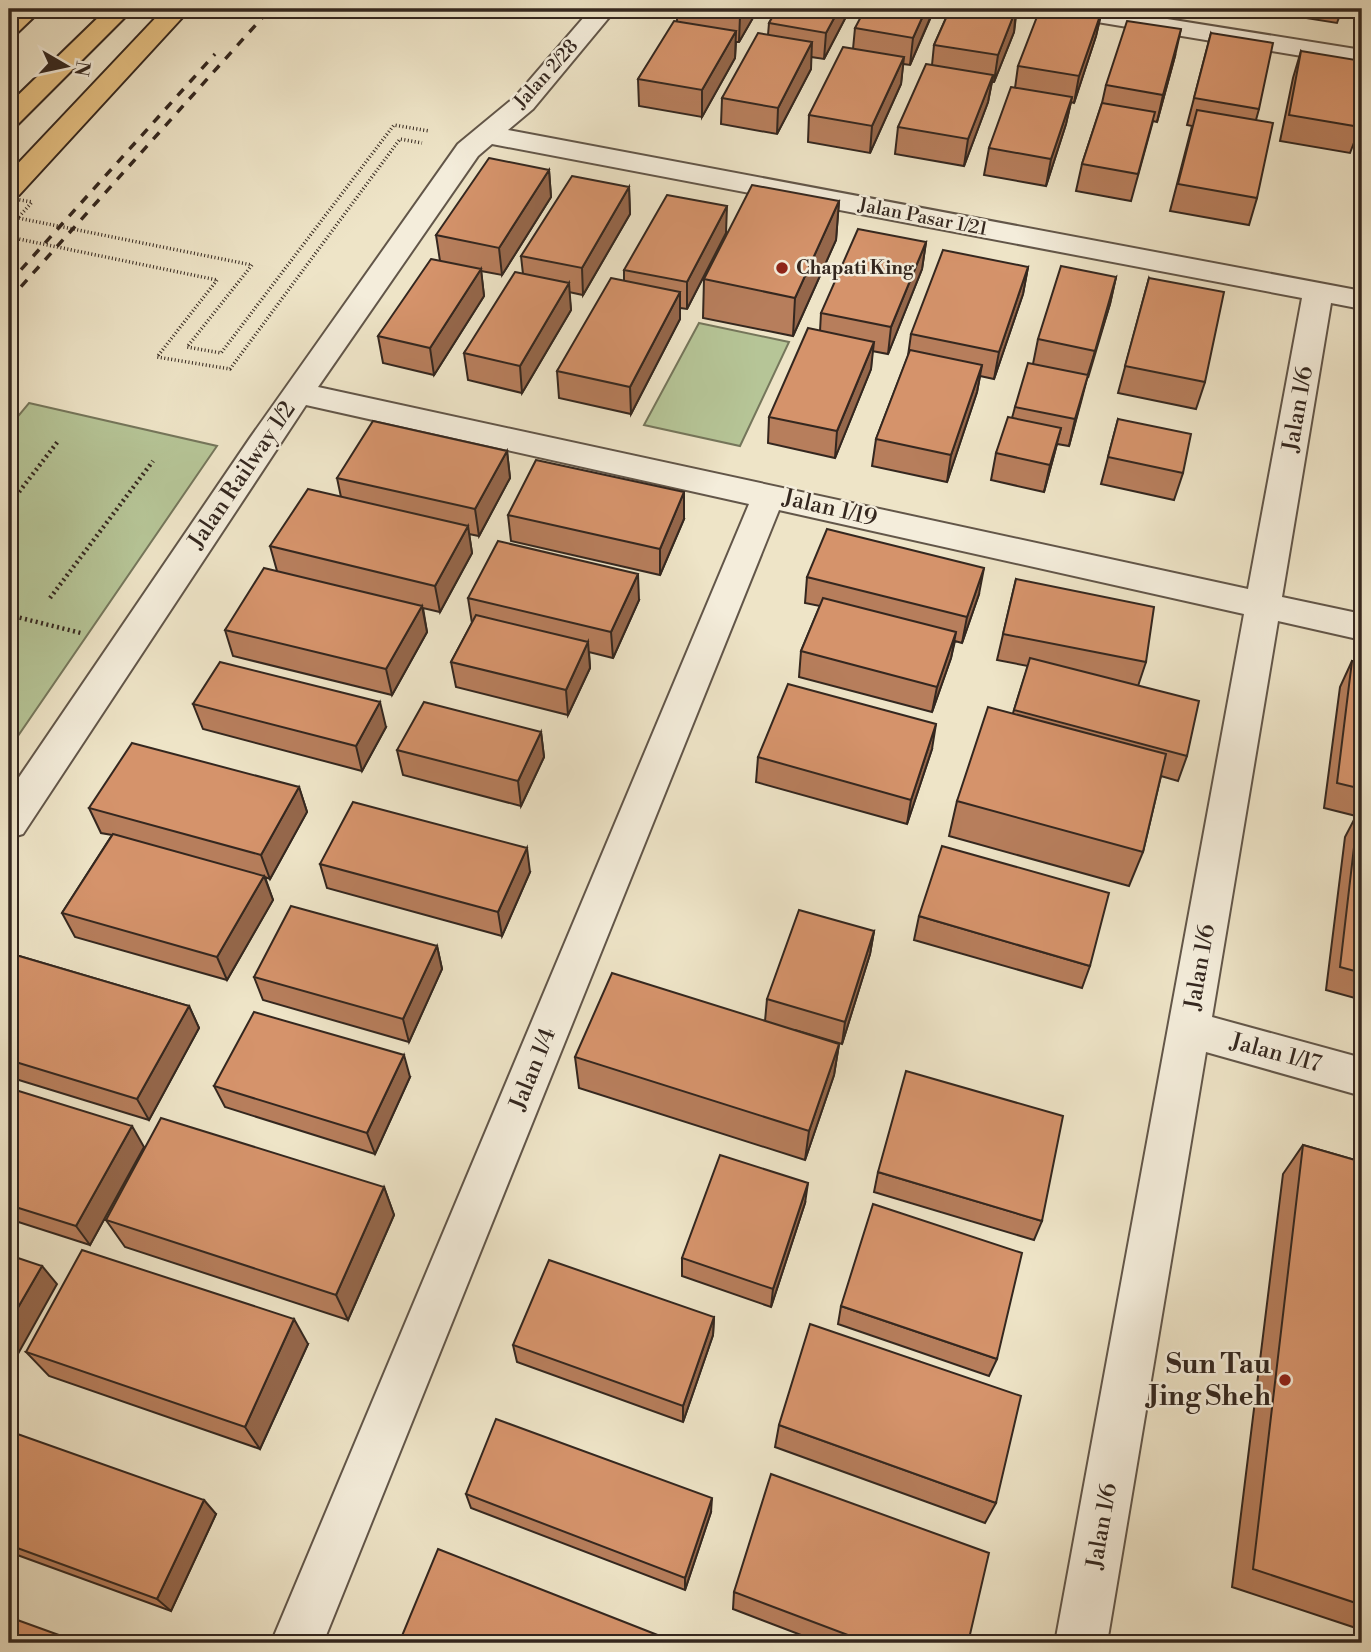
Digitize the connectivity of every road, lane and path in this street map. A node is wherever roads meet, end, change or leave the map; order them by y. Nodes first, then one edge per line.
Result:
1 (30, 9) edge
2 (121, 9) edge
3 (178, 9) edge
4 (604, 9) edge
5 (1061, 9) edge
6 (9, 27) edge
7 (1362, 58) edge
8 (9, 118) edge
9 (394, 125) dead end
10 (484, 134) junction
11 (400, 139) dead end
12 (9, 188) edge
13 (9, 198) edge
14 (9, 237) edge
15 (1318, 291) junction
16 (1362, 300) edge
17 (298, 393) junction
18 (59, 440) dead end
19 (153, 461) dead end
20 (769, 495) junction
21 (9, 505) edge
22 (50, 598) dead end
23 (1264, 605) junction
24 (9, 615) edge
25 (1362, 627) edge
26 (86, 634) dead end
27 (9, 822) edge
28 (1190, 1029) junction
29 (1362, 1077) edge
30 (297, 1643) edge
31 (1081, 1643) edge

1 - 6 highway
2 - 8 highway
3 - 12 highway
4 - 10 street, Jalan 2/28
5 - 7 street
9 - 13 path, bridge
10 - 15 street, Jalan Pasar 1/21
10 - 17 street, Jalan Railway 1/2
11 - 14 path, bridge
15 - 16 street, Jalan Pasar 1/21
15 - 23 street, Jalan 1/6
17 - 20 street, Jalan 1/19
17 - 27 street, Jalan Railway 1/2
18 - 21 path
19 - 22 path
20 - 23 street, Jalan 1/19
20 - 30 street, Jalan 1/4
23 - 25 street, Jalan 1/19
23 - 28 street, Jalan 1/6
24 - 26 path
28 - 29 street, Jalan 1/17
28 - 31 street, Jalan 1/6

